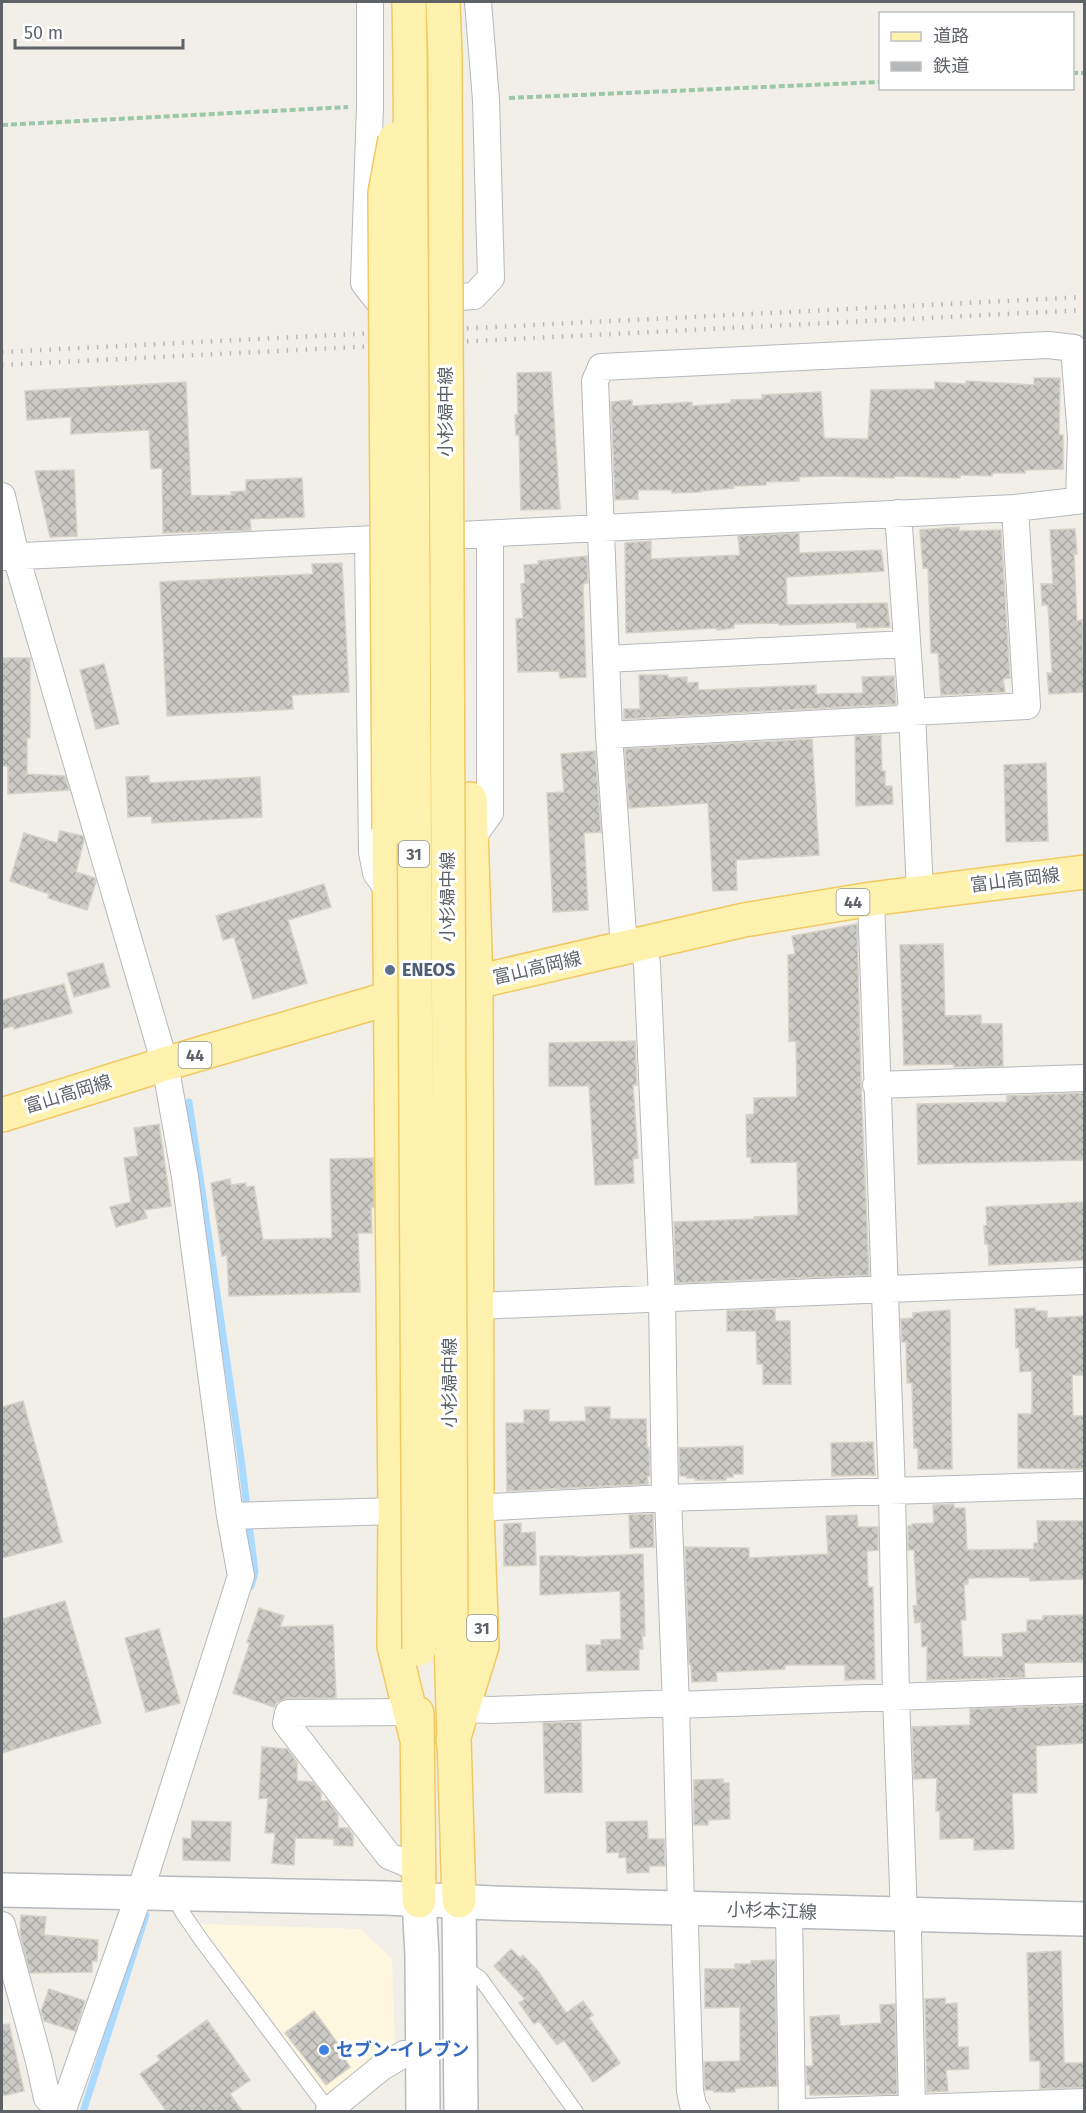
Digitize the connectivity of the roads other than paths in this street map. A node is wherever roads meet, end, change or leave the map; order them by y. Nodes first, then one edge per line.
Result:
1 (370, 2) edge
2 (409, 2) edge
3 (443, 2) edge
4 (478, 2) edge
5 (445, 56) junction
6 (410, 58) junction
7 (2, 496) edge
8 (1082, 500) edge
9 (1015, 508) junction
10 (898, 513) junction
11 (602, 529) junction
12 (490, 535) junction
13 (368, 540) junction
14 (9, 557) edge
15 (906, 644) junction
16 (606, 659) junction
17 (912, 712) junction
18 (609, 735) junction
19 (471, 839) junction
20 (1084, 872) edge
21 (389, 891) junction
22 (920, 893) junction
23 (871, 900) junction
24 (634, 946) junction
25 (476, 982) junction
26 (390, 998) junction
27 (165, 1064) junction
28 (1084, 1078) edge
29 (876, 1085) junction
30 (2, 1115) edge
31 (1084, 1281) edge
32 (884, 1289) junction
33 (662, 1298) junction
34 (476, 1306) junction
35 (1084, 1485) edge
36 (892, 1491) junction
37 (666, 1498) junction
38 (394, 1511) junction
39 (477, 1512) junction
40 (230, 1516) junction
41 (1084, 1690) edge
42 (896, 1697) junction
43 (676, 1704) junction
44 (463, 1709) junction
45 (413, 1724) junction
46 (453, 1740) junction
47 (420, 1885) junction
48 (2, 1890) edge
49 (140, 1892) junction
50 (173, 1893) junction
51 (459, 1901) junction
52 (684, 1908) junction
53 (789, 1911) junction
54 (907, 1915) junction
55 (1084, 1919) edge
56 (2, 1925) edge
57 (460, 1964) junction
58 (423, 2054) junction
59 (1084, 2102) edge
60 (912, 2108) junction
61 (61, 2111) edge
62 (329, 2111) edge
63 (423, 2112) edge
64 (460, 2112) edge
65 (576, 2112) edge
66 (697, 2112) edge
67 (792, 2112) edge
68 (802, 2112) edge

1 - 4 street
2 - 6 main road, 小杉婦中線 / 31
3 - 5 main road, 小杉婦中線 / 31
5 - 19 main road, 31, bridge
5 - 46 main road, 小杉婦中線 / 31, bridge
6 - 21 main road, 31, bridge
6 - 45 main road, 小杉婦中線 / 31, bridge
7 - 14 street
8 - 9 street
8 - 11 street
9 - 10 street
9 - 17 street
10 - 11 street
10 - 15 street
11 - 12 street
11 - 16 street
12 - 13 street
12 - 19 street
13 - 14 street
13 - 21 street
14 - 27 street
15 - 16 street
15 - 17 street
16 - 18 street
17 - 18 street
17 - 22 street
18 - 24 street
19 - 25 main road, 31
20 - 22 main road, 富山高岡線 / 44
21 - 26 main road, 31
22 - 23 main road, 富山高岡線 / 44
23 - 24 main road, 富山高岡線 / 44
23 - 29 street
24 - 25 main road, 富山高岡線 / 44
24 - 33 street
25 - 26 main road, 富山高岡線 / 44
25 - 34 main road, 31
26 - 27 main road, 富山高岡線 / 44
26 - 38 main road, 31
27 - 30 main road, 富山高岡線 / 44
27 - 40 street
28 - 29 street
29 - 32 street
31 - 32 street
32 - 33 street
32 - 36 street
33 - 34 street
33 - 37 street
34 - 39 main road, 31
35 - 36 street
36 - 37 street
36 - 42 street
37 - 39 street
37 - 43 street
38 - 39 lane
38 - 40 street
38 - 45 main road, 31
39 - 44 main road, 31
40 - 49 street
41 - 42 street
42 - 43 street
42 - 54 street
43 - 44 street
43 - 52 street
44 - 46 main road, 31
45 - 47 main road, 小杉婦中線 / 31
45 - 47 street
46 - 51 main road, 小杉婦中線 / 31
47 - 50 main road, 小杉本江線
47 - 51 main road, 小杉本江線
47 - 58 main road
48 - 49 main road, 小杉本江線
49 - 50 main road, 小杉本江線
49 - 61 street
50 - 62 lane
51 - 52 main road, 小杉本江線
51 - 57 main road
52 - 53 main road, 小杉本江線
52 - 66 street
53 - 54 main road, 小杉本江線
53 - 67 street
54 - 55 main road, 小杉本江線
54 - 60 street
56 - 61 street
57 - 64 main road
57 - 65 lane
58 - 62 street
58 - 63 main road
59 - 60 street
60 - 68 street

